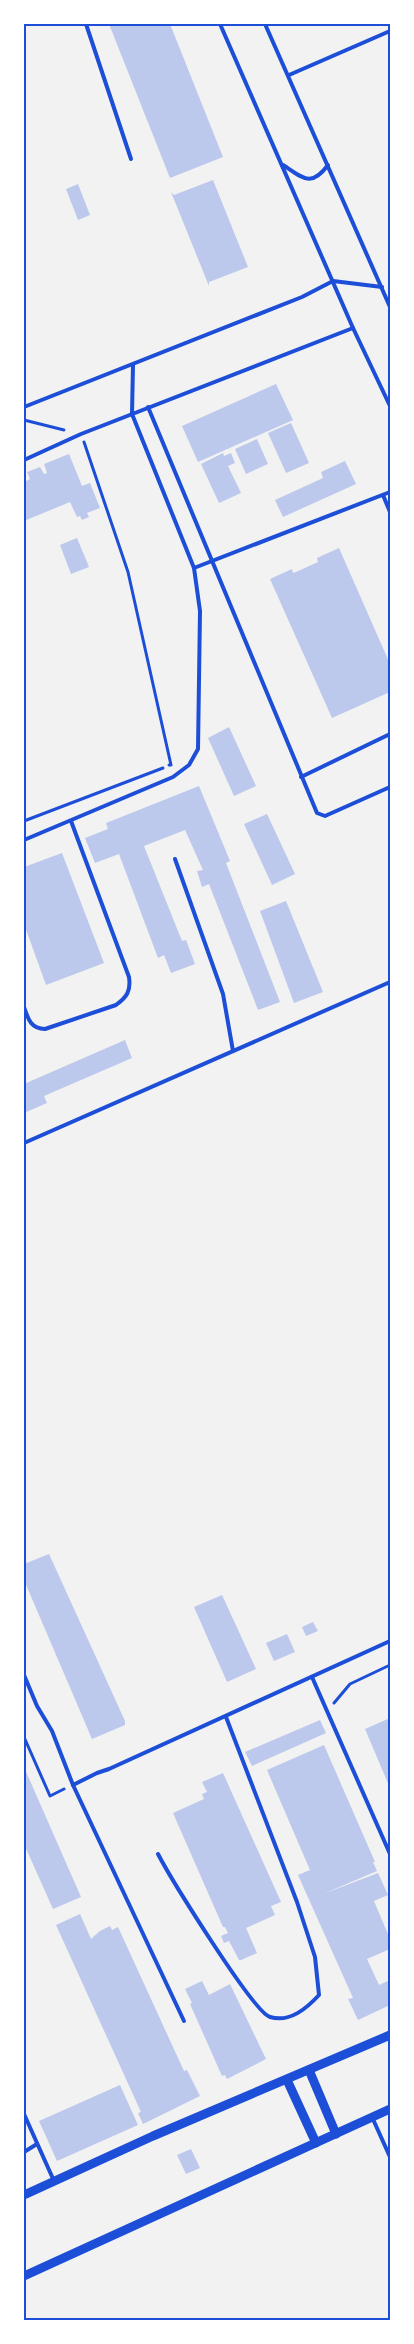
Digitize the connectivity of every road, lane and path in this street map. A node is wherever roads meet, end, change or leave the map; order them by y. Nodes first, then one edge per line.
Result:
1 (86, 24) edge
2 (220, 24) edge
3 (266, 24) edge
4 (390, 31) edge
5 (289, 75) junction
6 (131, 159) dead end
7 (283, 165) junction
8 (328, 165) junction
9 (333, 281) junction
10 (382, 287) junction
11 (390, 307) edge
12 (353, 328) junction
13 (133, 365) junction
14 (389, 401) edge
15 (390, 406) edge
16 (148, 407) junction
17 (24, 408) edge
18 (132, 414) junction
19 (24, 420) edge
20 (81, 434) junction
21 (24, 460) edge
22 (390, 492) edge
23 (383, 495) junction
24 (390, 512) edge
25 (212, 562) junction
26 (194, 568) junction
27 (390, 734) edge
28 (301, 777) junction
29 (390, 787) edge
30 (24, 821) edge
31 (71, 821) junction
32 (24, 840) edge
33 (175, 859) dead end
34 (390, 982) edge
35 (24, 1007) edge
36 (233, 1051) junction
37 (24, 1143) edge
38 (390, 1641) edge
39 (390, 1664) edge
40 (24, 1675) edge
41 (312, 1678) junction
42 (327, 1711) junction
43 (226, 1717) junction
44 (24, 1737) edge
45 (73, 1785) junction
46 (158, 1854) dead end
47 (390, 1854) edge
48 (184, 2021) dead end
49 (390, 2035) edge
50 (309, 2070) junction
51 (287, 2080) junction
52 (390, 2109) edge
53 (24, 2114) edge
54 (372, 2117) junction
55 (336, 2134) junction
56 (316, 2143) junction
57 (37, 2144) junction
58 (24, 2152) edge
59 (390, 2158) edge
60 (54, 2181) junction
61 (24, 2195) edge
62 (24, 2276) edge

1 - 6 lane
2 - 7 lane
3 - 5 lane
4 - 5 lane
5 - 8 lane
7 - 8 lane
7 - 9 lane
8 - 10 lane
9 - 10 lane
9 - 12 lane
9 - 13 lane
10 - 11 lane
12 - 14 lane
12 - 16 lane
13 - 17 lane
13 - 18 lane
14 - 15 lane
16 - 18 lane
16 - 25 lane
18 - 20 lane
18 - 26 lane
19 - 20 path
20 - 21 lane
20 - 30 path
22 - 23 lane
23 - 24 lane
23 - 25 lane
25 - 26 lane
25 - 28 lane
26 - 31 lane
27 - 28 lane
28 - 29 lane
31 - 32 lane
31 - 35 lane
33 - 36 lane
34 - 36 lane
36 - 37 lane
38 - 41 lane
39 - 42 path
40 - 45 lane
41 - 42 lane
41 - 43 lane
42 - 47 lane
43 - 45 lane
43 - 46 lane
44 - 45 path
45 - 48 lane
49 - 50 street
50 - 51 street
50 - 55 street
51 - 56 street
51 - 60 street
52 - 54 street
53 - 57 lane
54 - 55 street
54 - 59 lane
55 - 56 street
56 - 62 street
57 - 58 lane
57 - 60 lane
60 - 61 street

